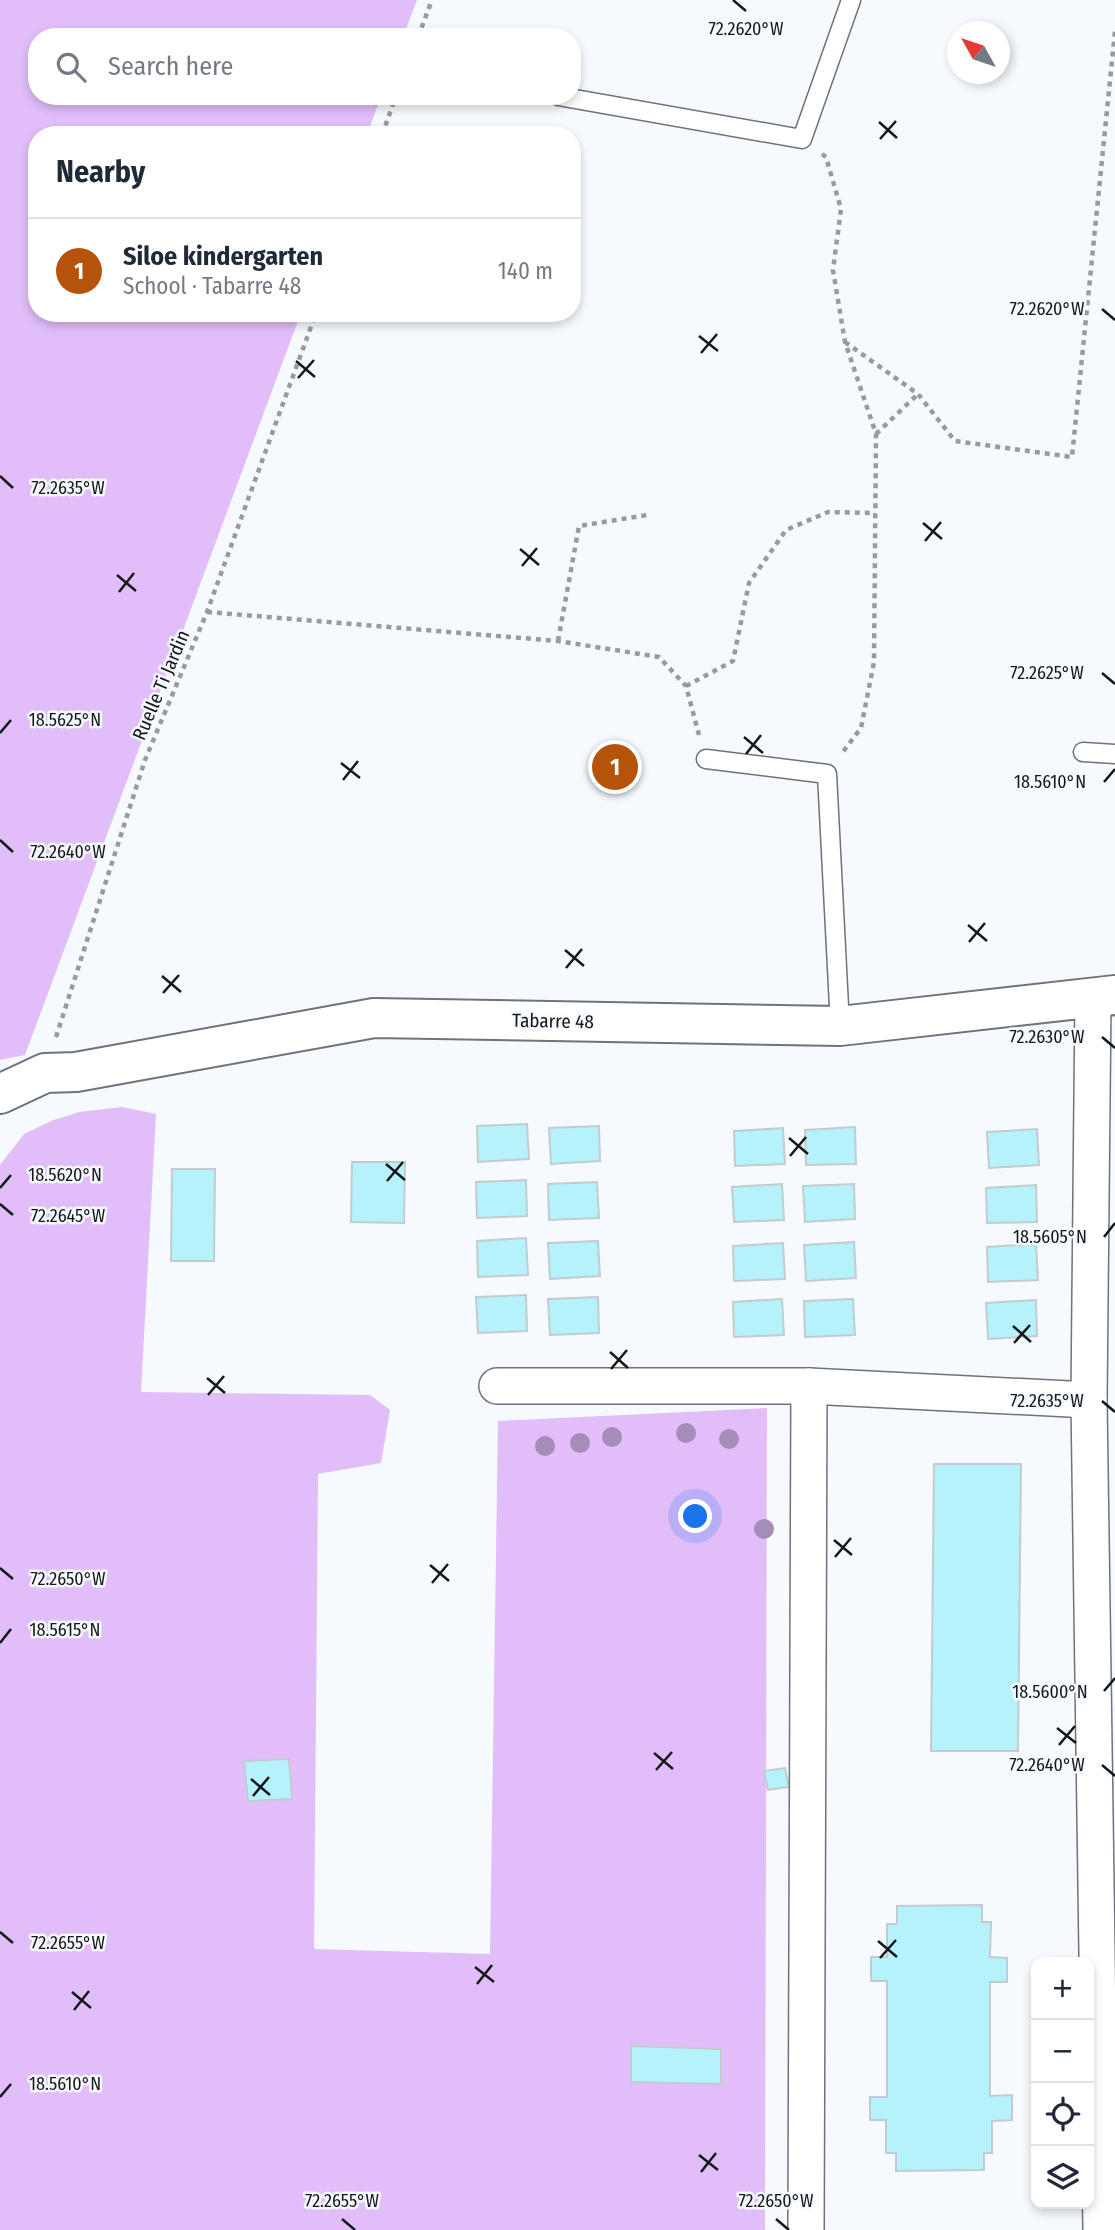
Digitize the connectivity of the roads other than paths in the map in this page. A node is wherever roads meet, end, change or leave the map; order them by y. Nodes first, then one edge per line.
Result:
1 (851, 0) edge
2 (581, 100) edge
3 (1083, 752) dead end
4 (1115, 754) edge
5 (706, 759) road end
6 (1104, 997) edge
7 (840, 1026) junction
8 (0, 1094) edge
9 (497, 1386) dead end
10 (809, 1387) junction
11 (1089, 1400) junction
12 (806, 2230) edge
13 (1101, 2230) edge

1 - 2 lane
3 - 4 lane
5 - 7 lane
6 - 7 street, Tabarre 48
6 - 11 street
7 - 8 street, Tabarre 48
9 - 10 street
10 - 11 street
10 - 12 street
11 - 13 street

